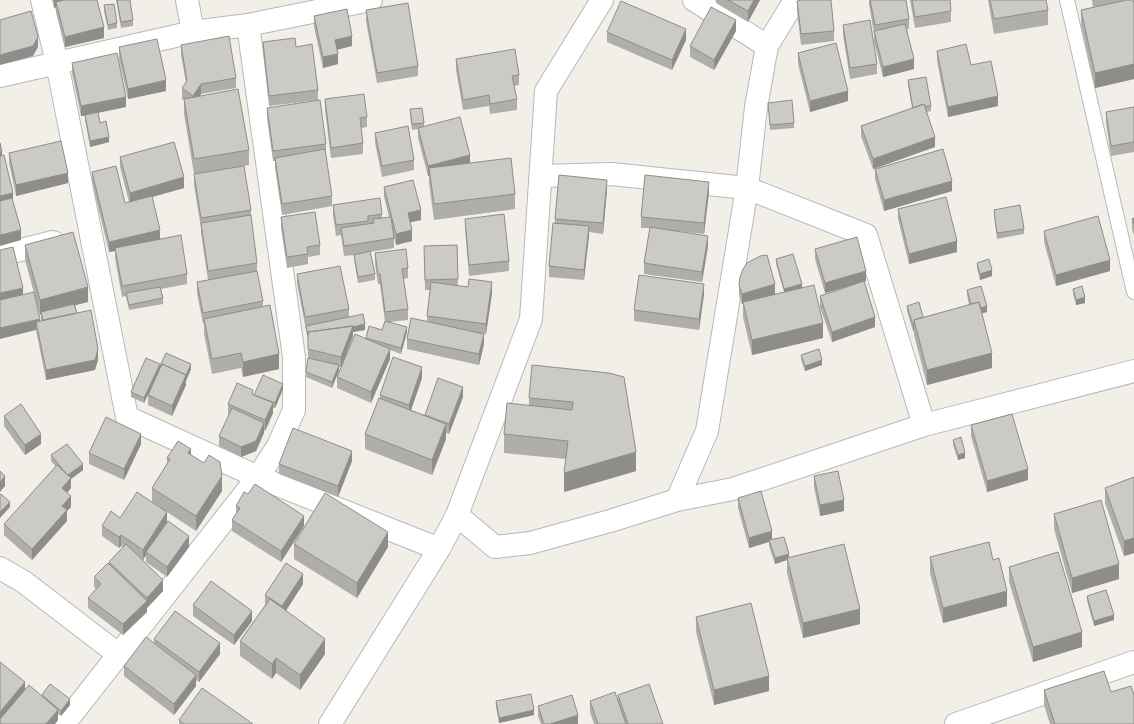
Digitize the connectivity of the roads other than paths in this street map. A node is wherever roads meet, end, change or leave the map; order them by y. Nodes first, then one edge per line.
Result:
1 (42, 0) edge
2 (187, 0) edge
3 (370, 0) edge
4 (602, 0) edge
5 (694, 0) edge
6 (795, 0) edge
7 (1067, 0) edge
8 (248, 25) junction
9 (193, 32) junction
10 (767, 46) junction
11 (57, 63) junction
12 (0, 76) edge
13 (541, 176) junction
14 (747, 188) junction
15 (90, 233) junction
16 (0, 255) edge
17 (1134, 292) edge
18 (1134, 371) edge
19 (924, 425) junction
20 (258, 477) junction
21 (677, 500) junction
22 (457, 516) junction
23 (439, 549) junction
24 (0, 568) edge
25 (119, 655) junction
26 (1134, 662) edge
27 (64, 724) edge
28 (330, 724) edge
29 (956, 724) edge

1 - 11 street
2 - 9 street
3 - 8 street
4 - 13 street
5 - 10 street
6 - 10 street
7 - 17 lane
8 - 9 street
8 - 20 street
9 - 11 street
10 - 14 street
11 - 12 street
11 - 15 street
13 - 14 street
13 - 22 street
14 - 19 street
14 - 21 street
15 - 16 street
15 - 20 street
18 - 19 street
19 - 21 street
20 - 23 street
20 - 25 street
21 - 22 street
22 - 23 street
23 - 28 street
24 - 25 street
25 - 27 street
26 - 29 street

